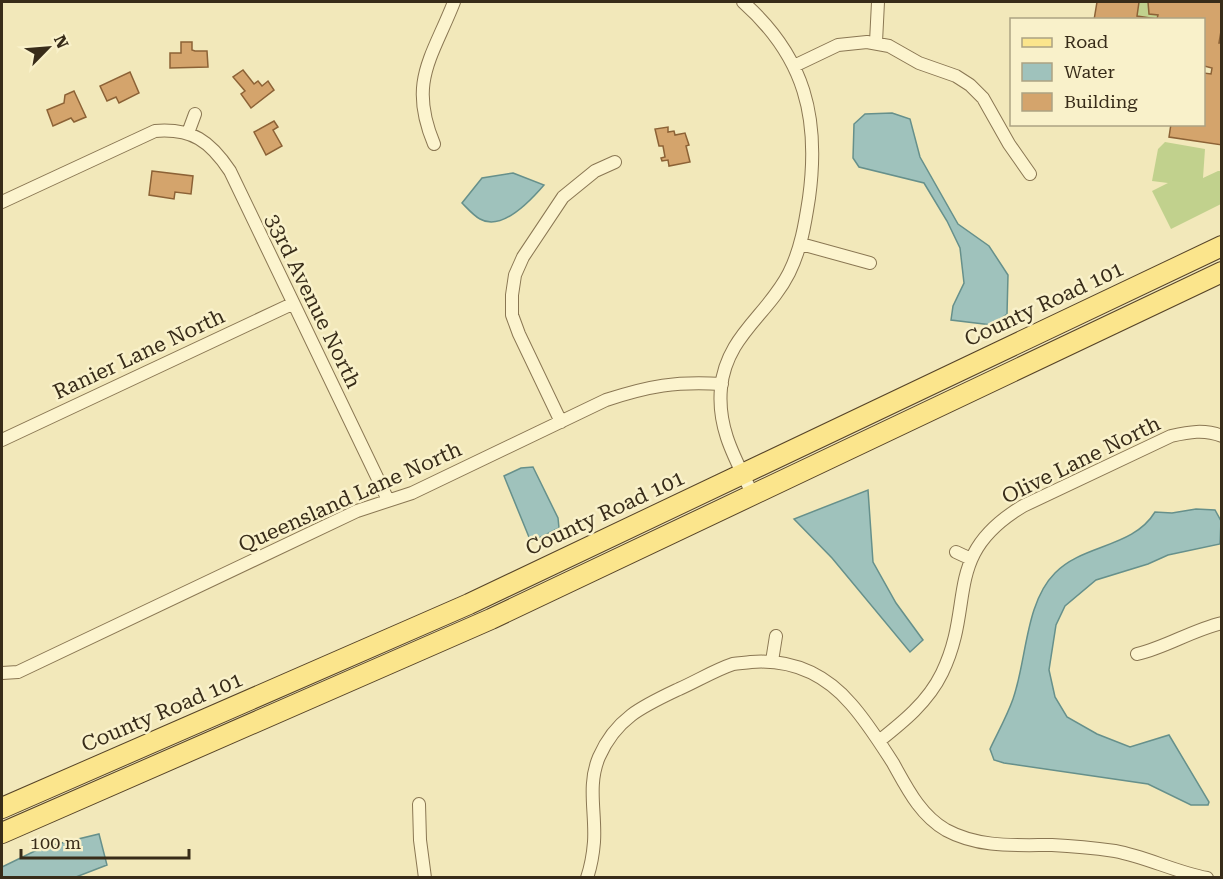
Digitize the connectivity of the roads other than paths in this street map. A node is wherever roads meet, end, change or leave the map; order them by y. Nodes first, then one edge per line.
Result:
1 (454, 2) edge
2 (743, 2) edge
3 (878, 2) edge
4 (876, 42) junction
5 (794, 66) junction
6 (195, 114) dead end
7 (188, 133) junction
8 (434, 144) dead end
9 (615, 162) dead end
10 (1030, 174) dead end
11 (2, 202) edge
12 (801, 244) junction
13 (1221, 246) edge
14 (870, 263) dead end
15 (1221, 272) edge
16 (292, 304) junction
17 (722, 384) junction
18 (561, 423) junction
19 (1221, 436) edge
20 (2, 440) edge
21 (742, 474) junction
22 (753, 495) junction
23 (388, 500) junction
24 (956, 552) dead end
25 (970, 558) junction
26 (1221, 623) edge
27 (776, 636) dead end
28 (1137, 654) dead end
29 (772, 661) junction
30 (2, 673) edge
31 (879, 741) junction
32 (419, 804) dead end
33 (2, 808) edge
34 (2, 833) edge
35 (425, 878) edge
36 (587, 878) edge
37 (1207, 878) edge

1 - 8 street
2 - 5 street
3 - 4 street
4 - 5 street
4 - 10 street
5 - 12 street
6 - 7 street
7 - 11 street
7 - 16 street, 33rd Avenue North
9 - 18 street
12 - 14 street
12 - 17 street
13 - 21 main road, County Road 101
15 - 22 main road
16 - 20 street, Ranier Lane North
16 - 23 street, 33rd Avenue North
17 - 18 street, Queensland Lane North
17 - 21 street
18 - 23 street, Queensland Lane North
19 - 25 street, Olive Lane North
21 - 22 street
21 - 33 main road, County Road 101
22 - 34 main road
23 - 30 street, Queensland Lane North
24 - 25 street
25 - 31 street, Olive Lane North
26 - 28 street
27 - 29 street
29 - 31 street
29 - 36 street
31 - 37 street
32 - 35 street

